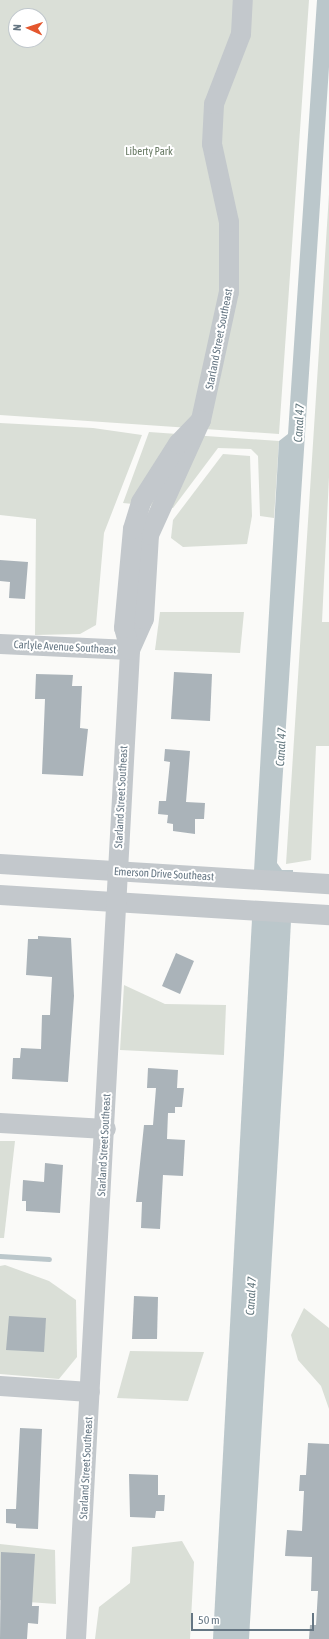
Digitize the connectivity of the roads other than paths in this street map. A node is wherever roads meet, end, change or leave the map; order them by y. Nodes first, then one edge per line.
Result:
1 (242, 0) edge
2 (0, 644) edge
3 (130, 650) junction
4 (0, 864) edge
5 (117, 871) junction
6 (329, 884) edge
7 (0, 895) edge
8 (115, 902) junction
9 (329, 915) edge
10 (0, 1123) edge
11 (106, 1129) junction
12 (0, 1386) edge
13 (90, 1392) junction
14 (76, 1639) edge

1 - 3 street, Starland Street Southeast
2 - 3 street, Carlyle Avenue Southeast
3 - 5 street, Starland Street Southeast
4 - 5 street, Emerson Drive Southeast
5 - 6 street, Emerson Drive Southeast
5 - 8 street, Starland Street Southeast
7 - 8 street
8 - 9 street
8 - 11 street, Starland Street Southeast
10 - 11 street
11 - 13 street, Starland Street Southeast
12 - 13 street
13 - 14 street, Starland Street Southeast

